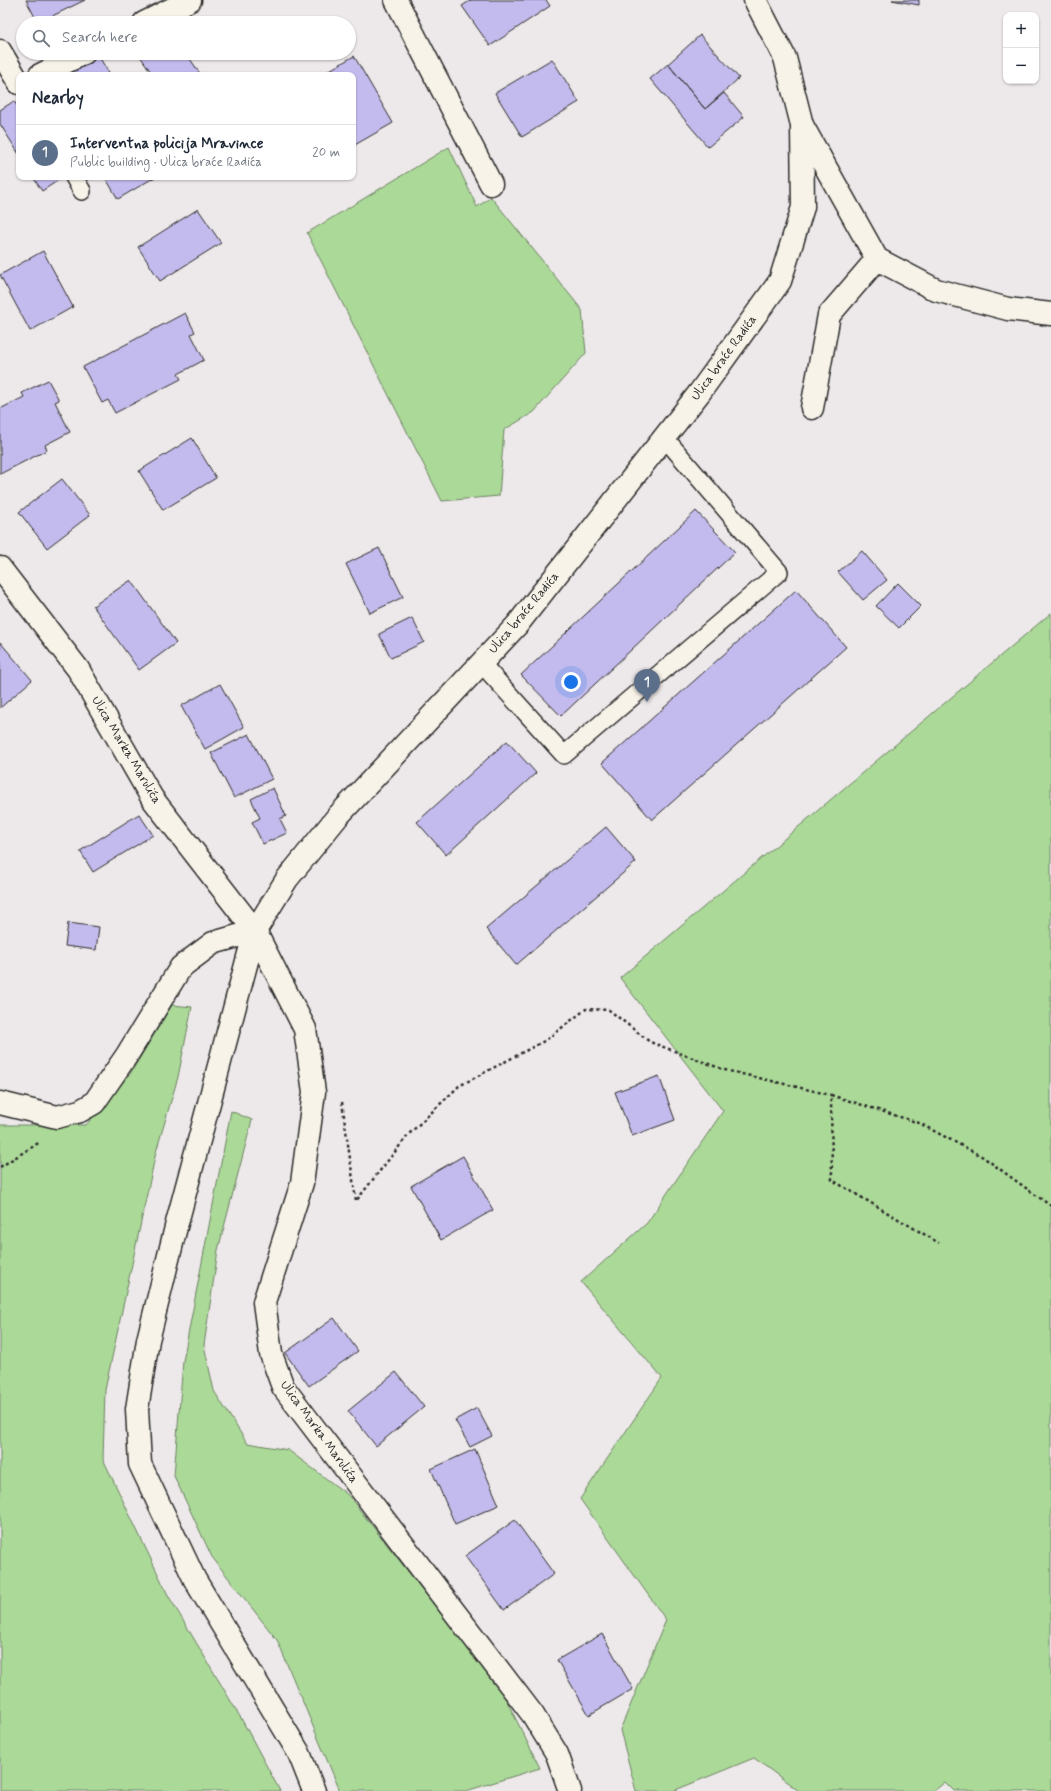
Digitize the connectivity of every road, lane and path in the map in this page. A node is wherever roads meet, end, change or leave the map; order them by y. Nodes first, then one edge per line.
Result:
1 (190, 0) edge
2 (396, 0) edge
3 (756, 0) edge
4 (158, 16) edge
5 (0, 51) edge
6 (70, 60) edge
7 (46, 72) edge
8 (16, 78) edge
9 (802, 125) junction
10 (491, 184) dead end
11 (877, 259) junction
12 (1051, 314) edge
13 (812, 408) dead end
14 (664, 437) junction
15 (0, 568) edge
16 (481, 663) junction
17 (255, 931) junction
18 (831, 1095) junction
19 (342, 1100) dead end
20 (0, 1103) edge
21 (1051, 1206) edge
22 (938, 1243) dead end
23 (314, 1791) edge
24 (570, 1791) edge

1 - 4 street
2 - 10 street
3 - 9 street, Ulica braće Radića
5 - 8 street
6 - 7 street
9 - 11 street
9 - 14 street, Ulica braće Radića
11 - 12 street
11 - 13 street
14 - 16 street, Ulica braće Radića
14 - 16 lane
15 - 17 street, Ulica Marka Marulića
16 - 17 street
17 - 20 street
17 - 23 street
17 - 24 street, Ulica Marka Marulića
18 - 19 path
18 - 21 path
18 - 22 path

